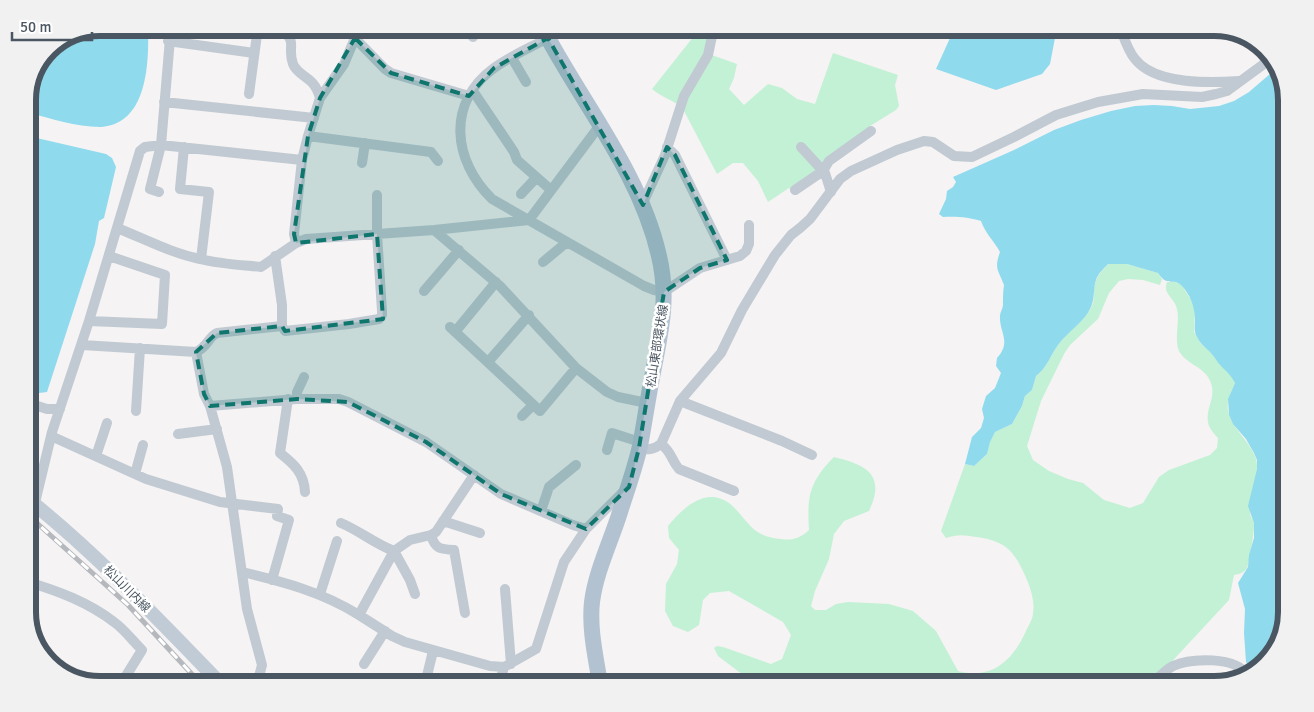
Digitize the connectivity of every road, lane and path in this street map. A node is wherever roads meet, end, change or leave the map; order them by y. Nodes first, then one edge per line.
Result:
1 (169, 36) edge
2 (257, 36) edge
3 (288, 36) edge
4 (354, 36) edge
5 (357, 36) edge
6 (541, 36) edge
7 (547, 36) edge
8 (712, 36) edge
9 (1124, 36) edge
10 (168, 41) junction
11 (254, 54) junction
12 (512, 58) junction
13 (1265, 63) edge
14 (1240, 81) junction
15 (526, 82) dead end
16 (471, 93) junction
17 (249, 94) dead end
18 (320, 98) junction
19 (164, 102) junction
20 (314, 118) junction
21 (600, 125) junction
22 (871, 131) dead end
23 (308, 136) junction
24 (366, 143) junction
25 (161, 145) junction
26 (184, 147) junction
27 (667, 147) junction
28 (801, 147) dead end
29 (302, 160) junction
30 (438, 161) dead end
31 (362, 163) dead end
32 (823, 171) junction
33 (536, 178) junction
34 (551, 190) junction
35 (795, 190) dead end
36 (159, 192) dead end
37 (831, 192) junction
38 (521, 194) dead end
39 (377, 196) dead end
40 (642, 206) junction
41 (529, 220) junction
42 (748, 225) dead end
43 (118, 228) junction
44 (434, 230) junction
45 (377, 234) junction
46 (567, 242) junction
47 (296, 243) junction
48 (459, 250) junction
49 (109, 256) junction
50 (275, 256) junction
51 (200, 260) junction
52 (727, 260) junction
53 (543, 262) dead end
54 (496, 282) junction
55 (424, 291) dead end
56 (664, 292) junction
57 (529, 315) junction
58 (89, 320) junction
59 (282, 326) junction
60 (82, 345) junction
61 (140, 348) junction
62 (196, 352) junction
63 (488, 362) junction
64 (576, 368) junction
65 (304, 377) dead end
66 (293, 399) junction
67 (680, 401) junction
68 (647, 403) junction
69 (533, 405) junction
70 (36, 406) edge
71 (210, 406) junction
72 (60, 409) junction
73 (136, 411) dead end
74 (522, 416) dead end
75 (107, 423) dead end
76 (217, 429) junction
77 (178, 434) dead end
78 (51, 436) junction
79 (143, 444) dead end
80 (661, 444) junction
81 (640, 445) junction
82 (607, 450) dead end
83 (812, 455) dead end
84 (96, 456) junction
85 (576, 465) dead end
86 (135, 474) junction
87 (474, 475) junction
88 (36, 486) edge
89 (628, 486) junction
90 (734, 491) dead end
91 (305, 492) dead end
92 (233, 504) junction
93 (36, 506) edge
94 (541, 512) junction
95 (443, 521) junction
96 (341, 524) dead end
97 (586, 529) junction
98 (480, 533) dead end
99 (430, 535) junction
100 (337, 541) dead end
101 (394, 551) junction
102 (242, 572) junction
103 (272, 580) junction
104 (36, 584) edge
105 (505, 589) dead end
106 (320, 594) junction
107 (415, 594) dead end
108 (465, 613) dead end
109 (359, 614) junction
110 (385, 631) junction
111 (433, 651) junction
112 (364, 664) dead end
113 (507, 666) junction
114 (1242, 669) edge
115 (126, 676) edge
116 (212, 676) edge
117 (259, 676) edge
118 (427, 676) edge
119 (503, 676) edge
120 (599, 676) edge
121 (1161, 676) edge

1 - 10 street
2 - 11 street
3 - 18 street
4 - 18 street
5 - 16 street
6 - 12 street
7 - 21 main road, 松山東部環状線
8 - 27 street
9 - 14 street
10 - 11 street
10 - 19 street
11 - 17 street
12 - 15 street
12 - 16 street
13 - 14 street
14 - 37 street
16 - 33 street
16 - 41 street
18 - 20 street
19 - 20 street
19 - 25 street
20 - 23 street
21 - 34 street
21 - 40 main road, 松山東部環状線
22 - 32 street
23 - 24 street
23 - 29 street
24 - 30 street
24 - 31 street
25 - 26 street
25 - 36 street
25 - 43 street
26 - 29 street
26 - 51 street
27 - 40 street
27 - 52 street
28 - 32 street
29 - 47 street
32 - 35 street
32 - 37 street
33 - 34 street
33 - 38 street
34 - 41 street
37 - 67 street
39 - 45 street
40 - 56 main road, 松山東部環状線
41 - 44 street
41 - 46 street
42 - 52 street
43 - 49 street
43 - 51 street
44 - 45 street
44 - 48 street
45 - 47 street
45 - 59 street
46 - 53 street
46 - 56 street
47 - 50 street
48 - 54 street
48 - 55 street
49 - 58 street
49 - 58 street
50 - 51 street
50 - 59 street
52 - 56 street
54 - 57 street
54 - 63 street
56 - 68 main road, 松山東部環状線
57 - 63 street
57 - 64 street
58 - 60 street
59 - 62 street
60 - 61 street
60 - 72 street
61 - 62 street
61 - 73 street
62 - 71 street
63 - 69 street
64 - 68 street
64 - 69 street
65 - 66 street
66 - 71 street
66 - 87 street
66 - 91 street
67 - 80 street
67 - 83 street
68 - 81 main road, 松山東部環状線
69 - 74 street
70 - 72 street
71 - 76 street
72 - 78 street
75 - 84 street
76 - 77 street
76 - 92 street
78 - 84 street
78 - 88 street
79 - 86 street
80 - 81 street
80 - 90 street
81 - 82 street
81 - 89 main road, 松山東部環状線
84 - 86 street
85 - 94 street
86 - 92 street
87 - 94 street
87 - 95 street
89 - 97 street
89 - 120 main road, 松山東部環状線
92 - 102 street
92 - 103 street
93 - 116 main road, 松山川内線
94 - 97 street
95 - 98 street
95 - 99 street
96 - 101 street
97 - 113 street
99 - 101 street
99 - 108 street
100 - 106 street
101 - 107 street
101 - 109 street
102 - 103 street
102 - 117 street
103 - 106 street
104 - 115 street
105 - 113 street
106 - 109 street
109 - 110 street
110 - 111 street
110 - 112 street
111 - 113 street
111 - 118 street
113 - 119 street
114 - 121 street

